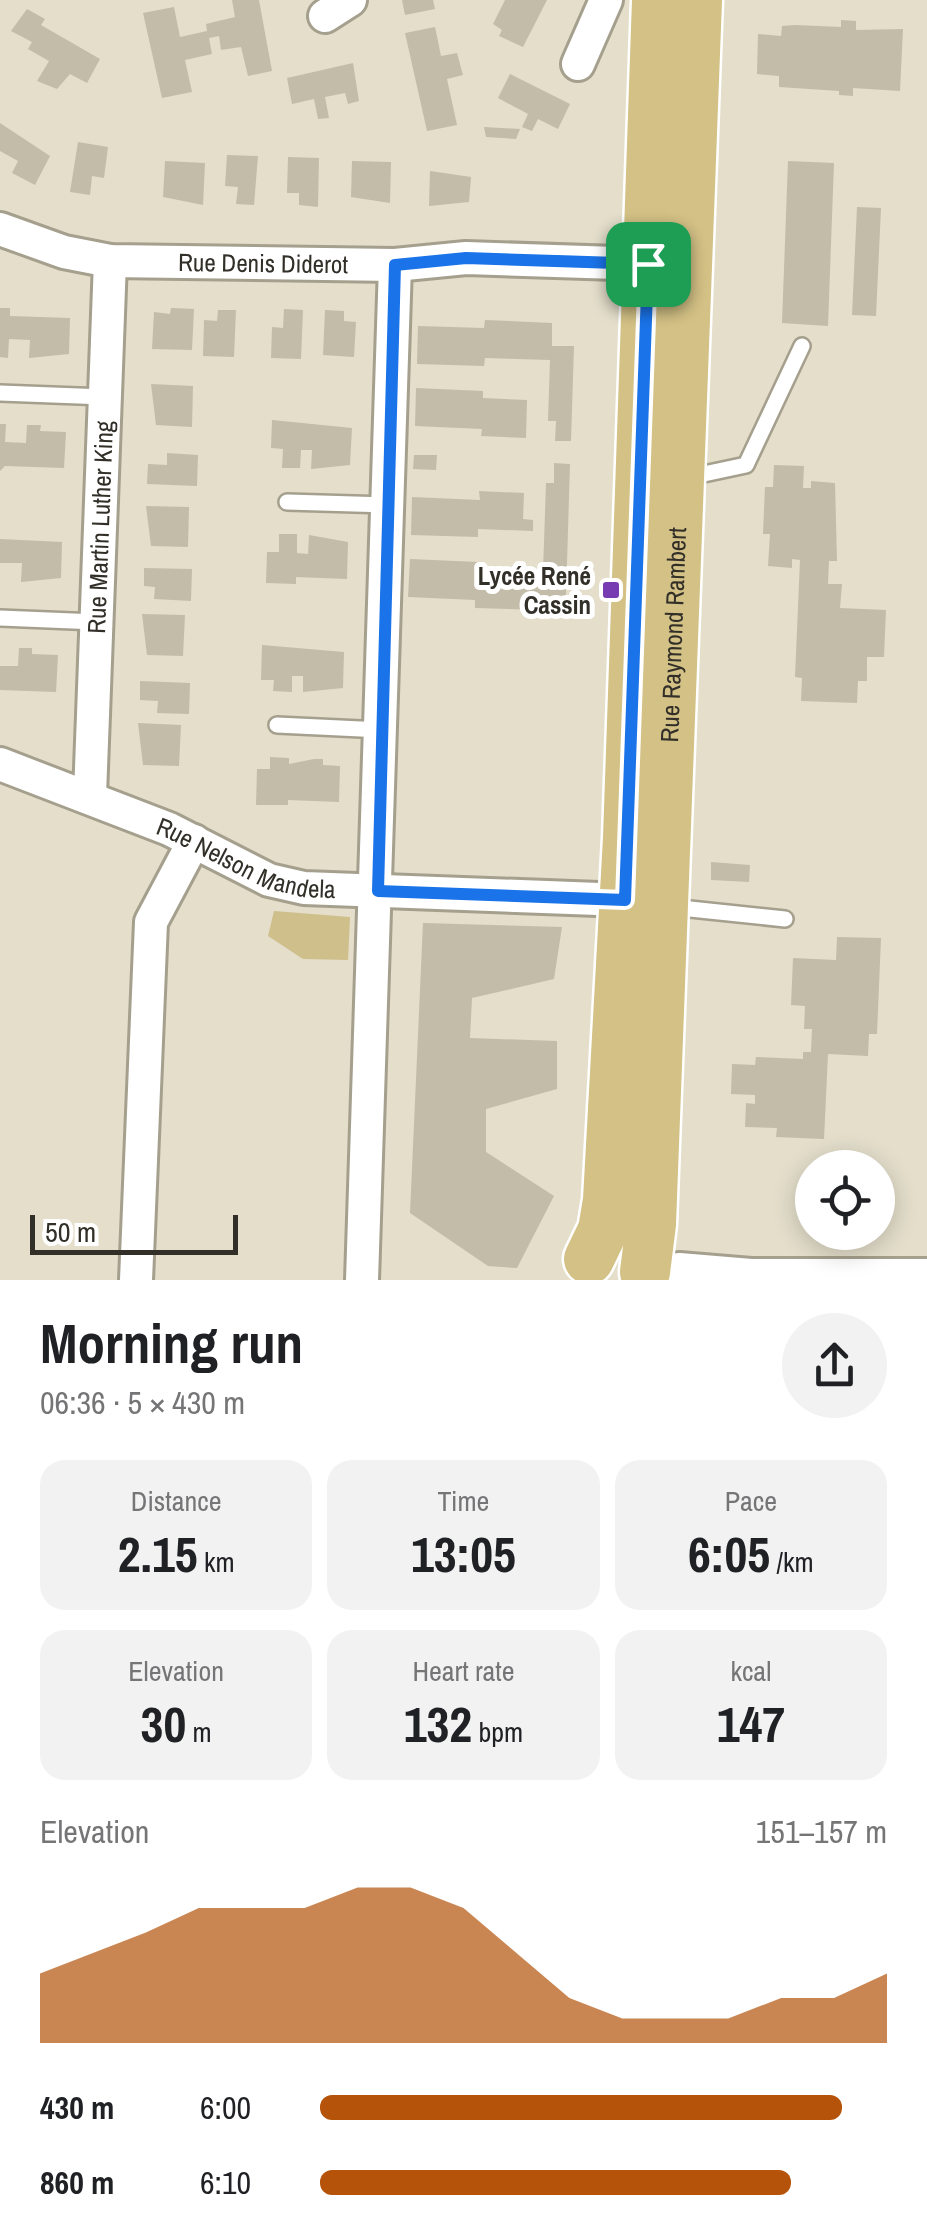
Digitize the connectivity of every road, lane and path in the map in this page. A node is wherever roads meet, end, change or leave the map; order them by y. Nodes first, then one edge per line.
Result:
1 (606, 0) edge
2 (658, 0) edge
3 (698, 0) edge
4 (578, 64) dead end
5 (0, 229) edge
6 (110, 261) junction
7 (648, 264) junction
8 (395, 265) junction
9 (802, 346) dead end
10 (0, 393) edge
11 (105, 398) junction
12 (681, 479) junction
13 (287, 502) dead end
14 (388, 505) junction
15 (0, 618) edge
16 (96, 622) junction
17 (277, 724) dead end
18 (382, 730) junction
19 (0, 764) edge
20 (90, 795) junction
21 (194, 841) junction
22 (378, 891) junction
23 (644, 903) junction
24 (785, 919) dead end
25 (574, 1270) edge
26 (927, 1275) edge
27 (650, 1277) edge
28 (741, 1278) edge
29 (136, 1280) edge
30 (362, 1280) edge

1 - 4 street
2 - 7 main road, Rue Raymond Rambert
3 - 12 main road, Rue Raymond Rambert
5 - 6 street, Rue Denis Diderot
6 - 8 street, Rue Denis Diderot
6 - 11 street, Rue Martin Luther King
7 - 8 street, Rue Denis Diderot
7 - 23 main road, Rue Raymond Rambert
8 - 14 street
9 - 12 lane
10 - 11 lane
11 - 16 street, Rue Martin Luther King
12 - 23 main road, Rue Raymond Rambert
13 - 14 lane
14 - 18 street
15 - 16 lane
16 - 20 street, Rue Martin Luther King
17 - 18 lane
18 - 22 street
19 - 20 street, Rue Nelson Mandela
20 - 21 street, Rue Nelson Mandela
21 - 22 street, Rue Nelson Mandela
21 - 29 street
22 - 23 street, Rue Nelson Mandela
22 - 30 street
23 - 24 lane
23 - 25 main road, Rue Raymond Rambert
23 - 27 main road, Rue Raymond Rambert
25 - 27 main road
26 - 28 street
27 - 28 street

